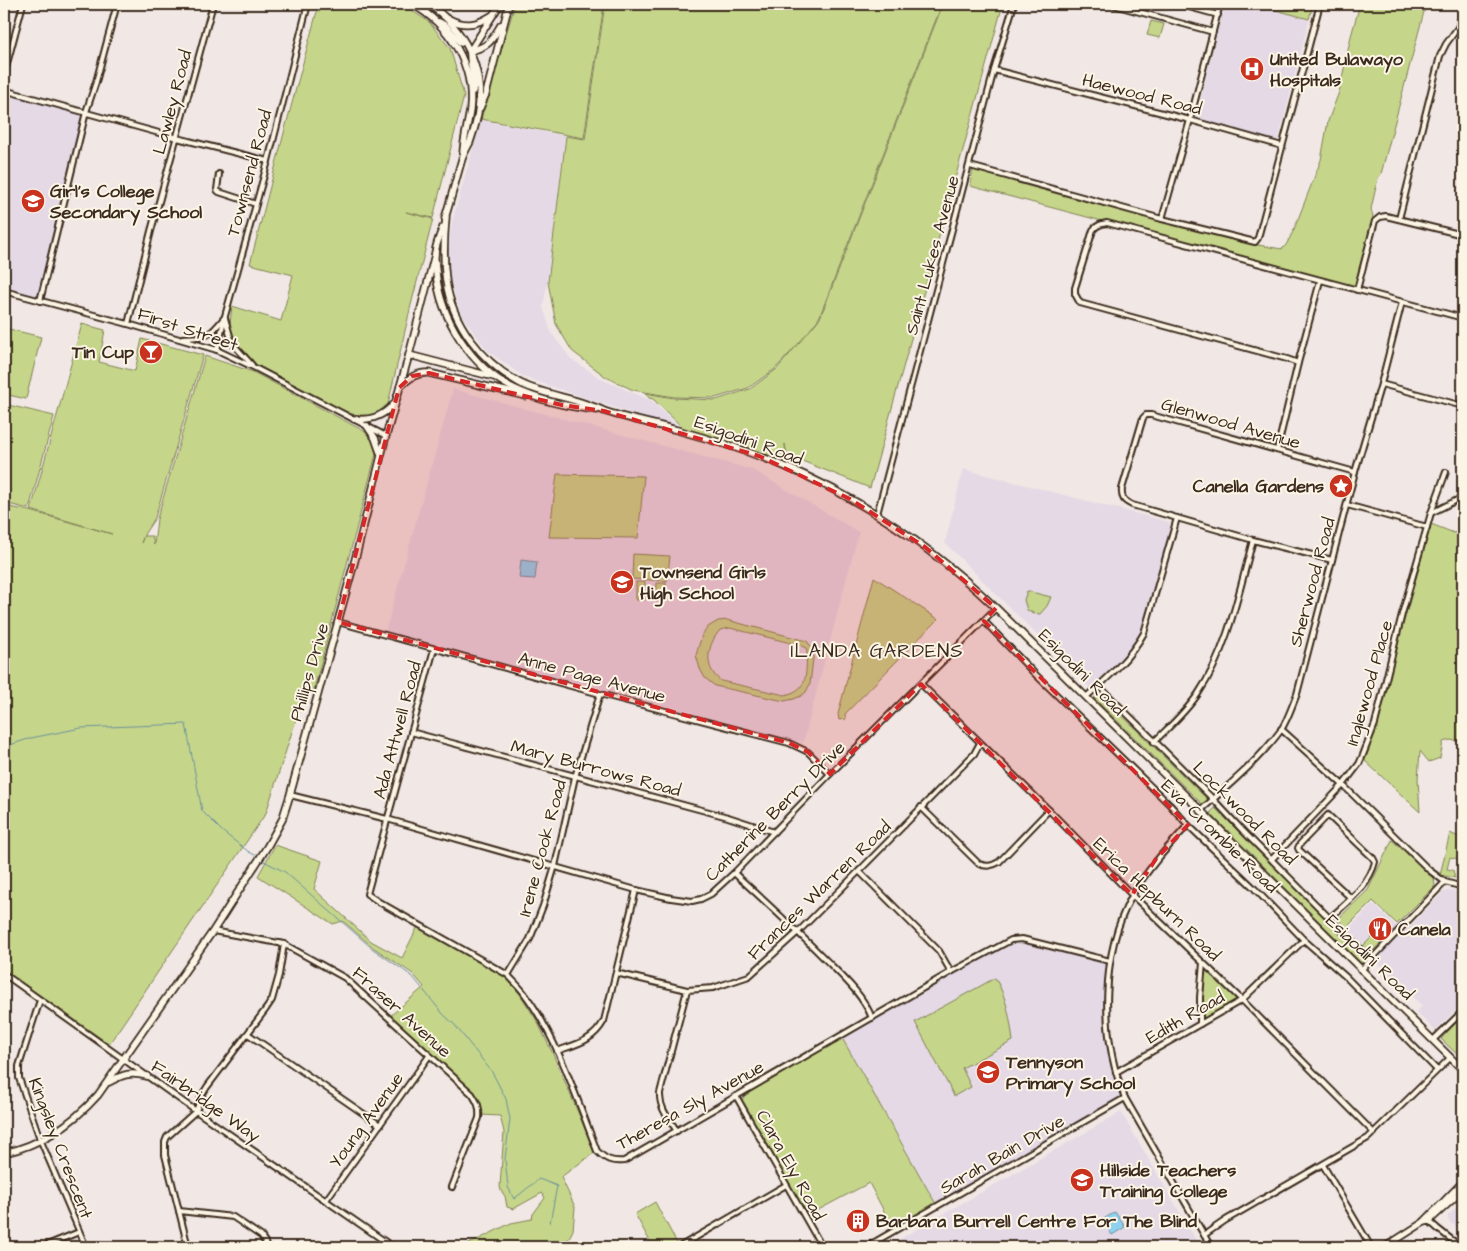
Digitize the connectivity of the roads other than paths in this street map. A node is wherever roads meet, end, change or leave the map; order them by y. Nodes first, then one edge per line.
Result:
1 (23, 4) edge
2 (117, 4) edge
3 (213, 4) edge
4 (308, 4) edge
5 (412, 4) edge
6 (428, 4) edge
7 (500, 4) edge
8 (509, 4) edge
9 (1014, 4) edge
10 (1110, 4) edge
11 (1178, 4) edge
12 (1220, 4) edge
13 (1320, 4) edge
14 (1463, 9) edge
15 (493, 14) junction
16 (1218, 15) junction
17 (445, 17) junction
18 (504, 18) junction
19 (437, 21) junction
20 (1461, 26) edge
21 (1213, 32) junction
22 (470, 51) junction
23 (994, 70) junction
24 (4, 75) edge
25 (4, 90) edge
26 (471, 96) junction
27 (86, 112) junction
28 (478, 112) junction
29 (1190, 120) junction
30 (177, 138) junction
31 (1282, 146) junction
32 (462, 156) junction
33 (268, 161) junction
34 (970, 166) junction
35 (219, 174) dead end
36 (256, 204) junction
37 (446, 216) junction
38 (1162, 219) junction
39 (1399, 219) junction
40 (1463, 235) edge
41 (435, 254) junction
42 (1320, 281) junction
43 (1357, 290) junction
44 (4, 291) edge
45 (40, 301) junction
46 (1402, 302) junction
47 (225, 316) junction
48 (1463, 318) edge
49 (128, 324) junction
50 (177, 338) junction
51 (217, 350) junction
52 (409, 355) junction
53 (1298, 363) junction
54 (255, 368) junction
55 (497, 378) junction
56 (518, 382) junction
57 (1381, 384) junction
58 (400, 388) junction
59 (395, 404) junction
60 (562, 406) junction
61 (1463, 406) edge
62 (604, 411) junction
63 (354, 419) junction
64 (367, 426) junction
65 (386, 436) junction
66 (1277, 450) junction
67 (381, 458) junction
68 (1355, 472) junction
69 (1446, 472) dead end
70 (1463, 497) edge
71 (1347, 505) junction
72 (1431, 513) junction
73 (877, 514) junction
74 (1177, 518) junction
75 (1427, 527) junction
76 (1253, 540) junction
77 (1332, 560) junction
78 (996, 608) junction
79 (984, 621) junction
80 (338, 622) junction
81 (434, 649) junction
82 (921, 684) junction
83 (1098, 686) junction
84 (600, 694) junction
85 (1086, 697) junction
86 (1281, 729) junction
87 (411, 732) junction
88 (1154, 742) junction
89 (980, 743) junction
90 (830, 774) junction
91 (575, 776) junction
92 (1343, 786) junction
93 (290, 795) junction
94 (1213, 799) junction
95 (921, 808) junction
96 (1049, 810) junction
97 (1201, 810) junction
98 (386, 819) junction
99 (1188, 825) junction
100 (774, 832) junction
101 (1272, 859) junction
102 (555, 866) junction
103 (859, 872) junction
104 (734, 873) junction
105 (1445, 882) junction
106 (1463, 887) edge
107 (636, 890) junction
108 (1132, 895) junction
109 (1351, 898) junction
110 (1330, 918) junction
111 (213, 931) junction
112 (798, 932) junction
113 (1304, 940) junction
114 (284, 944) junction
115 (1370, 959) junction
116 (1110, 961) junction
117 (1203, 963) junction
118 (1361, 970) junction
119 (951, 972) junction
120 (616, 973) junction
121 (4, 974) edge
122 (508, 975) junction
123 (687, 990) junction
124 (40, 1000) junction
125 (1242, 1000) junction
126 (1463, 1011) edge
127 (872, 1018) junction
128 (1200, 1024) junction
129 (248, 1034) junction
130 (1432, 1040) junction
131 (557, 1051) junction
132 (430, 1056) junction
133 (1450, 1058) junction
134 (122, 1059) junction
135 (1437, 1070) junction
136 (1463, 1070) edge
137 (1116, 1072) junction
138 (147, 1076) junction
139 (107, 1083) junction
140 (736, 1096) junction
141 (1126, 1098) junction
142 (196, 1111) junction
143 (380, 1125) junction
144 (677, 1131) junction
145 (1374, 1133) junction
146 (40, 1140) junction
147 (4, 1153) edge
148 (1323, 1165) junction
149 (1463, 1182) edge
150 (786, 1185) junction
151 (452, 1187) dead end
152 (1463, 1190) edge
153 (326, 1200) junction
154 (179, 1211) junction
155 (1427, 1220) junction
156 (79, 1232) junction
157 (1204, 1235) junction
158 (42, 1247) edge
159 (86, 1247) edge
160 (188, 1247) edge
161 (266, 1247) edge
162 (393, 1247) edge
163 (679, 1247) edge
164 (822, 1247) edge
165 (866, 1247) edge
166 (1211, 1247) edge
167 (1371, 1247) edge
168 (1385, 1247) edge
169 (1461, 1247) edge

1 - 24 street
2 - 27 street
3 - 30 street, Lawley Road
4 - 33 street, Townsend Road
5 - 19 main road, Esigodini Road
6 - 17 main road, Esigodini Road
7 - 15 main road
8 - 18 main road
9 - 23 street, Saint Lukes Avenue
10 - 21 street
11 - 16 street
12 - 16 street
13 - 31 street
14 - 20 street
15 - 17 main road
15 - 22 main road
16 - 21 street
17 - 22 main road, Esigodini Road
18 - 22 main road
18 - 28 main road
19 - 22 main road
19 - 26 main road, Esigodini Road
20 - 39 street
21 - 29 street
22 - 26 main road
22 - 28 main road, Esigodini Road
23 - 29 street, Haewood Road
23 - 34 street, Saint Lukes Avenue
25 - 27 street
26 - 32 main road, Esigodini Road
27 - 30 street
27 - 45 street
28 - 32 main road, Esigodini Road
29 - 31 street, Haewood Road
29 - 38 street
30 - 33 street
30 - 49 street, Lawley Road
31 - 38 street
32 - 37 main road, Esigodini Road
33 - 36 street, Townsend Road
34 - 38 street
34 - 73 street, Saint Lukes Avenue
35 - 36 street
36 - 47 street, Townsend Road
37 - 41 main road, Esigodini Road
37 - 56 main road, Esigodini Road
39 - 40 street
39 - 43 street
41 - 52 main road, Phillips Drive
41 - 55 main road, Esigodini Road
42 - 43 street
42 - 53 street
42 - 53 street
43 - 46 street
44 - 45 street, First Street
45 - 49 street, First Street
46 - 48 street
46 - 57 street, Sherwood Road
47 - 50 street
47 - 51 street, Townsend Road
47 - 54 street
49 - 50 street, First Street
50 - 51 street, First Street
51 - 54 street, First Street
52 - 55 main road
52 - 58 main road, Phillips Drive
53 - 66 street
54 - 63 street, First Street
55 - 56 main road
55 - 60 main road, Esigodini Road
56 - 62 main road, Esigodini Road
57 - 61 street
57 - 68 street, Sherwood Road
58 - 59 main road, Phillips Drive
58 - 60 main road
59 - 63 main road
59 - 65 main road, Phillips Drive
60 - 62 main road, Esigodini Road
62 - 73 main road, Esigodini Road
63 - 64 street, First Street
64 - 65 street, First Street
64 - 67 main road
65 - 67 main road, Phillips Drive
66 - 68 street, Glenwood Avenue
66 - 74 street, Glenwood Avenue
67 - 80 main road, Phillips Drive
68 - 71 street, Sherwood Road
69 - 72 street, Inglewood Place
70 - 72 street
71 - 75 street
71 - 77 street, Sherwood Road
72 - 75 street, Inglewood Place
73 - 78 main road, Esigodini Road
74 - 76 street
74 - 83 street
75 - 92 street, Inglewood Place
76 - 77 street
76 - 88 street
77 - 86 street, Sherwood Road
78 - 79 street, Catherine Berry Drive
78 - 85 main road, Esigodini Road
79 - 82 street, Catherine Berry Drive
79 - 99 street, Eva Crombie Road
80 - 81 street, Anne Page Avenue
80 - 93 main road, Phillips Drive
81 - 84 street, Anne Page Avenue
81 - 87 street, Ada Attwell Road
82 - 89 street, Erica Hepburn Road
82 - 90 street, Catherine Berry Drive
83 - 85 street
83 - 88 street, Lockwood Road
84 - 90 street, Anne Page Avenue
84 - 91 street, Irene Cook Road
85 - 97 main road, Esigodini Road
86 - 92 street
86 - 94 street, Sherwood Road
87 - 91 street, Mary Burrows Road
87 - 98 street, Ada Attwell Road
88 - 94 street, Lockwood Road
89 - 95 street, Frances Warren Road
89 - 96 street, Erica Hepburn Road
90 - 100 street, Catherine Berry Drive
91 - 100 street, Mary Burrows Road
91 - 102 street, Irene Cook Road
92 - 101 street, Inglewood Place
92 - 105 street
93 - 98 street, Catherine Berry Drive
93 - 111 main road, Phillips Drive
94 - 97 street, Sherwood Road
94 - 101 street, Lockwood Road
95 - 96 street
95 - 103 street, Frances Warren Road
96 - 108 street, Erica Hepburn Road
97 - 118 main road, Esigodini Road
98 - 102 street, Catherine Berry Drive
98 - 122 street, Theresa Sly Avenue
99 - 108 street
99 - 113 street, Eva Crombie Road
100 - 104 street, Catherine Berry Drive
101 - 110 street, Lockwood Road
102 - 107 street, Catherine Berry Drive
102 - 122 street, Irene Cook Road
103 - 112 street, Frances Warren Road
103 - 119 street
104 - 107 street, Catherine Berry Drive
104 - 112 street
105 - 106 street
105 - 115 street
107 - 120 street
108 - 116 street
108 - 117 street, Erica Hepburn Road
109 - 109 street
109 - 110 street
110 - 115 street, Lockwood Road
111 - 114 street, Fraser Avenue
111 - 134 main road, Phillips Drive
112 - 123 street, Frances Warren Road
112 - 127 street
113 - 125 street, Edith Road
113 - 135 street, Eva Crombie Road
114 - 129 street
114 - 132 street, Fraser Avenue
115 - 118 street
116 - 119 street, Theresa Sly Avenue
116 - 137 street
117 - 125 street, Erica Hepburn Road
117 - 128 street
118 - 130 main road, Esigodini Road
119 - 127 street, Theresa Sly Avenue
120 - 123 street, Frances Warren Road
120 - 131 street
121 - 124 street, Fairbridge Way
122 - 131 street, Theresa Sly Avenue
123 - 144 street
124 - 134 street, Fairbridge Way
124 - 146 street, Kingsley Crescent
125 - 128 street, Edith Road
125 - 145 street, Erica Hepburn Road
126 - 130 street
127 - 140 street, Theresa Sly Avenue
128 - 137 street, Edith Road
129 - 142 street
129 - 143 street
130 - 133 main road, Esigodini Road
131 - 144 street, Theresa Sly Avenue
132 - 143 street, Young Avenue
132 - 151 street, Fraser Avenue
133 - 135 street
133 - 136 main road, Esigodini Road
134 - 138 street, Fairbridge Way
134 - 139 main road, Phillips Drive
135 - 145 street
137 - 141 street
138 - 139 main road
138 - 142 street, Fairbridge Way
139 - 146 main road, Phillips Drive
140 - 144 street, Theresa Sly Avenue
140 - 150 street, Clara Ely Road
141 - 157 street
141 - 165 street, Sarah Bain Drive
142 - 153 street, Fairbridge Way
142 - 154 street
143 - 153 street, Young Avenue
145 - 148 street
146 - 147 main road, Phillips Drive
146 - 156 street, Kingsley Crescent
148 - 157 street
148 - 167 street
149 - 155 main road
150 - 163 street
150 - 164 street, Clara Ely Road
152 - 155 main road
153 - 162 street, Fairbridge Way
154 - 160 street
154 - 161 street
155 - 168 main road
155 - 169 street
156 - 158 street
156 - 159 street, Kingsley Crescent
157 - 166 street

